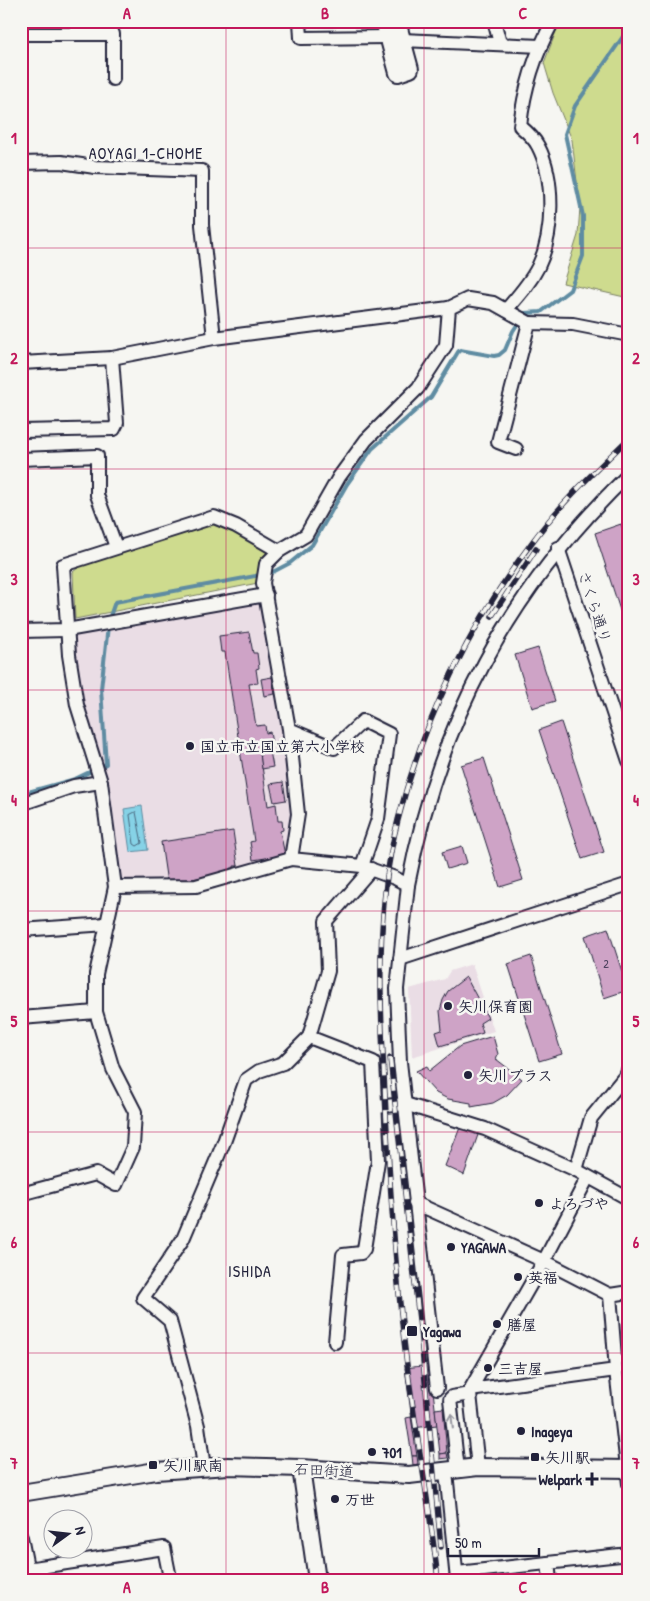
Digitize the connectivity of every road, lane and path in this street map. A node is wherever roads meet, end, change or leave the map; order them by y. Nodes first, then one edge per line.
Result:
1 (300, 21) edge
2 (384, 21) edge
3 (398, 21) edge
4 (494, 21) edge
5 (553, 21) edge
6 (21, 34) edge
7 (395, 39) junction
8 (500, 43) junction
9 (540, 46) junction
10 (113, 79) dead end
11 (21, 163) edge
12 (449, 308) junction
13 (510, 313) junction
14 (529, 323) junction
15 (629, 335) edge
16 (214, 338) junction
17 (112, 358) junction
18 (21, 363) edge
19 (21, 431) edge
20 (516, 448) dead end
21 (21, 459) edge
22 (629, 474) edge
23 (116, 547) junction
24 (558, 548) junction
25 (279, 551) junction
26 (264, 589) junction
27 (67, 630) junction
28 (21, 631) edge
29 (289, 729) junction
30 (629, 761) edge
31 (98, 773) junction
32 (21, 804) edge
33 (291, 859) junction
34 (366, 867) junction
35 (629, 884) edge
36 (408, 885) junction
37 (115, 887) junction
38 (106, 924) junction
39 (21, 930) edge
40 (400, 959) junction
41 (96, 1012) junction
42 (21, 1018) edge
43 (309, 1037) junction
44 (629, 1068) edge
45 (405, 1104) junction
46 (376, 1107) junction
47 (576, 1170) junction
48 (588, 1177) junction
49 (21, 1194) edge
50 (629, 1199) edge
51 (415, 1203) junction
52 (544, 1261) junction
53 (629, 1292) edge
54 (610, 1295) junction
55 (335, 1342) dead end
56 (616, 1370) junction
57 (437, 1388) dead end
58 (470, 1392) junction
59 (204, 1467) junction
60 (478, 1467) junction
61 (301, 1468) junction
62 (452, 1471) junction
63 (628, 1474) edge
64 (21, 1493) edge
65 (21, 1537) edge
66 (629, 1554) edge
67 (548, 1563) junction
68 (457, 1576) edge
69 (170, 1578) dead end
70 (317, 1580) edge
71 (550, 1580) edge

1 - 7 street
2 - 7 street
3 - 7 street
4 - 8 street
5 - 9 street
6 - 10 street
7 - 8 street
8 - 9 street
9 - 13 street
11 - 16 street
12 - 13 street
12 - 16 street
12 - 25 street
13 - 14 street
14 - 15 street
14 - 20 street
16 - 17 street
17 - 18 street
17 - 19 street
21 - 23 street
22 - 24 street
23 - 25 street
23 - 27 street
24 - 30 street, さくら通り
24 - 36 street
25 - 26 street
26 - 27 street
26 - 29 street
27 - 28 street
27 - 31 street
29 - 33 street
29 - 34 street
31 - 32 street
31 - 37 street
33 - 34 street
33 - 37 street
34 - 36 street
34 - 43 street
35 - 40 street
36 - 40 street
37 - 38 street
38 - 39 street
38 - 41 street
40 - 45 street
41 - 42 street
41 - 49 street
43 - 46 street
43 - 59 street
44 - 47 street
45 - 46 street
45 - 47 street
45 - 51 street
46 - 55 street
47 - 48 street
48 - 50 street
48 - 52 street
51 - 52 street
51 - 57 street
52 - 54 street
52 - 58 street
53 - 54 street
54 - 56 street
56 - 58 street
56 - 63 street
58 - 60 street
62 -> 58 street
59 - 61 street, 石田街道
59 - 64 street, 石田街道
60 - 62 street, 石田街道
60 - 63 street, 石田街道
61 - 62 street, 石田街道
61 - 70 street
62 - 68 street
65 - 69 street
66 - 67 street
67 - 68 street
67 - 71 street

